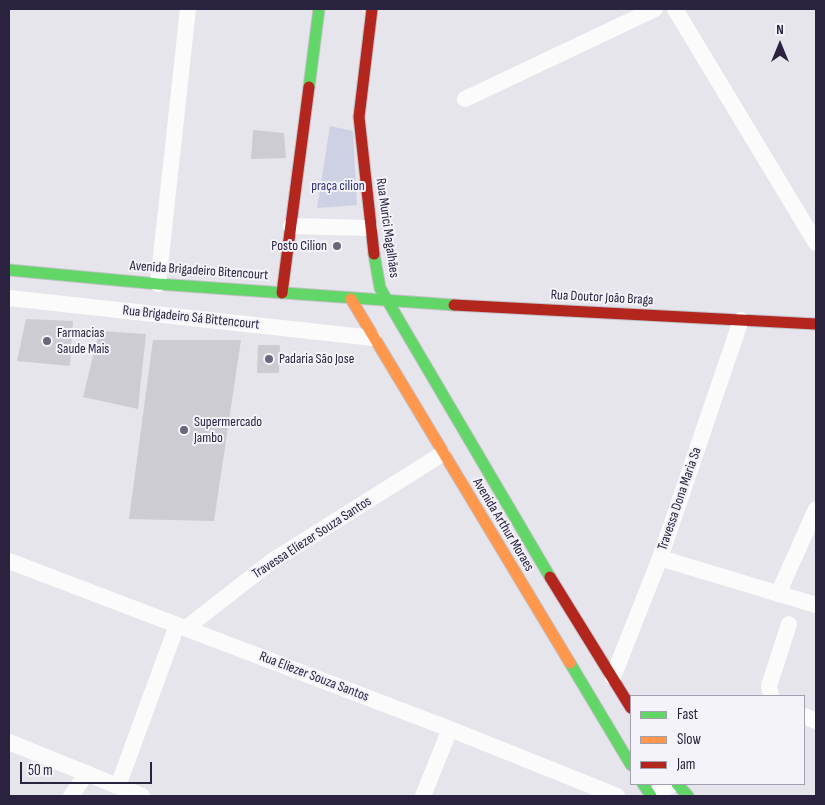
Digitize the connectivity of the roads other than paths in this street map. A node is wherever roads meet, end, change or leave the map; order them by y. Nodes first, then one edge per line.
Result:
1 (188, 9) edge
2 (319, 9) edge
3 (372, 9) edge
4 (655, 9) edge
5 (675, 9) edge
6 (465, 99) dead end
7 (291, 226) junction
8 (370, 228) junction
9 (816, 243) edge
10 (9, 270) edge
11 (158, 284) junction
12 (282, 293) junction
13 (9, 298) edge
14 (351, 299) junction
15 (386, 302) junction
16 (741, 320) junction
17 (816, 324) edge
18 (373, 338) junction
19 (442, 454) junction
20 (469, 470) junction
21 (816, 509) edge
22 (660, 558) junction
23 (9, 562) edge
24 (778, 594) junction
25 (816, 605) edge
26 (789, 624) dead end
27 (182, 627) junction
28 (583, 628) junction
29 (555, 641) junction
30 (613, 676) junction
31 (771, 695) edge
32 (630, 706) edge
33 (450, 729) junction
34 (9, 742) edge
35 (630, 762) edge
36 (87, 773) junction
37 (644, 785) edge
38 (673, 785) edge
39 (676, 785) edge
40 (118, 786) junction
41 (71, 796) edge
42 (142, 796) edge
43 (423, 796) edge
44 (618, 796) edge
45 (651, 796) edge
46 (688, 796) edge

1 - 11 street
2 - 7 street
3 - 8 street, Rua Murici Magalhães
4 - 6 street
5 - 9 street
7 - 8 street
7 - 12 street
8 - 15 street, Rua Murici Magalhães
10 - 11 street, Avenida Brigadeiro Bitencourt
11 - 12 street, Avenida Brigadeiro Bitencourt
12 - 14 street, Avenida Brigadeiro Bitencourt
13 - 18 street, Rua Brigadeiro Sá Bittencourt
14 - 15 street, Avenida Brigadeiro Bitencourt
14 - 18 street, Avenida Arthur Moraes
15 - 16 street, Rua Doutor João Braga
15 - 20 street, Avenida Arthur Moraes
16 - 17 street, Rua Doutor João Braga
16 - 22 street, Travessa Dona Maria Sa
18 - 19 street, Avenida Arthur Moraes
19 - 20 street, Avenida Arthur Moraes
19 - 27 street, Travessa Eliezer Souza Santos
20 - 28 street, Avenida Arthur Moraes
20 - 29 street, Avenida Arthur Moraes
21 - 24 street
22 - 24 street
22 - 30 street, Travessa Dona Maria Sa
23 - 27 street, Rua Eliezer Souza Santos
24 - 25 street
26 - 31 street
27 - 33 street, Rua Eliezer Souza Santos
27 - 40 street
28 - 29 street
28 - 30 street, Avenida Arthur Moraes
29 - 35 street, Avenida Arthur Moraes
30 - 32 street, Avenida Arthur Moraes
33 - 43 street
33 - 44 street, Rua Eliezer Souza Santos
34 - 36 street
36 - 40 street
36 - 41 street
37 - 45 street
38 - 45 street
39 - 46 street
40 - 42 street

